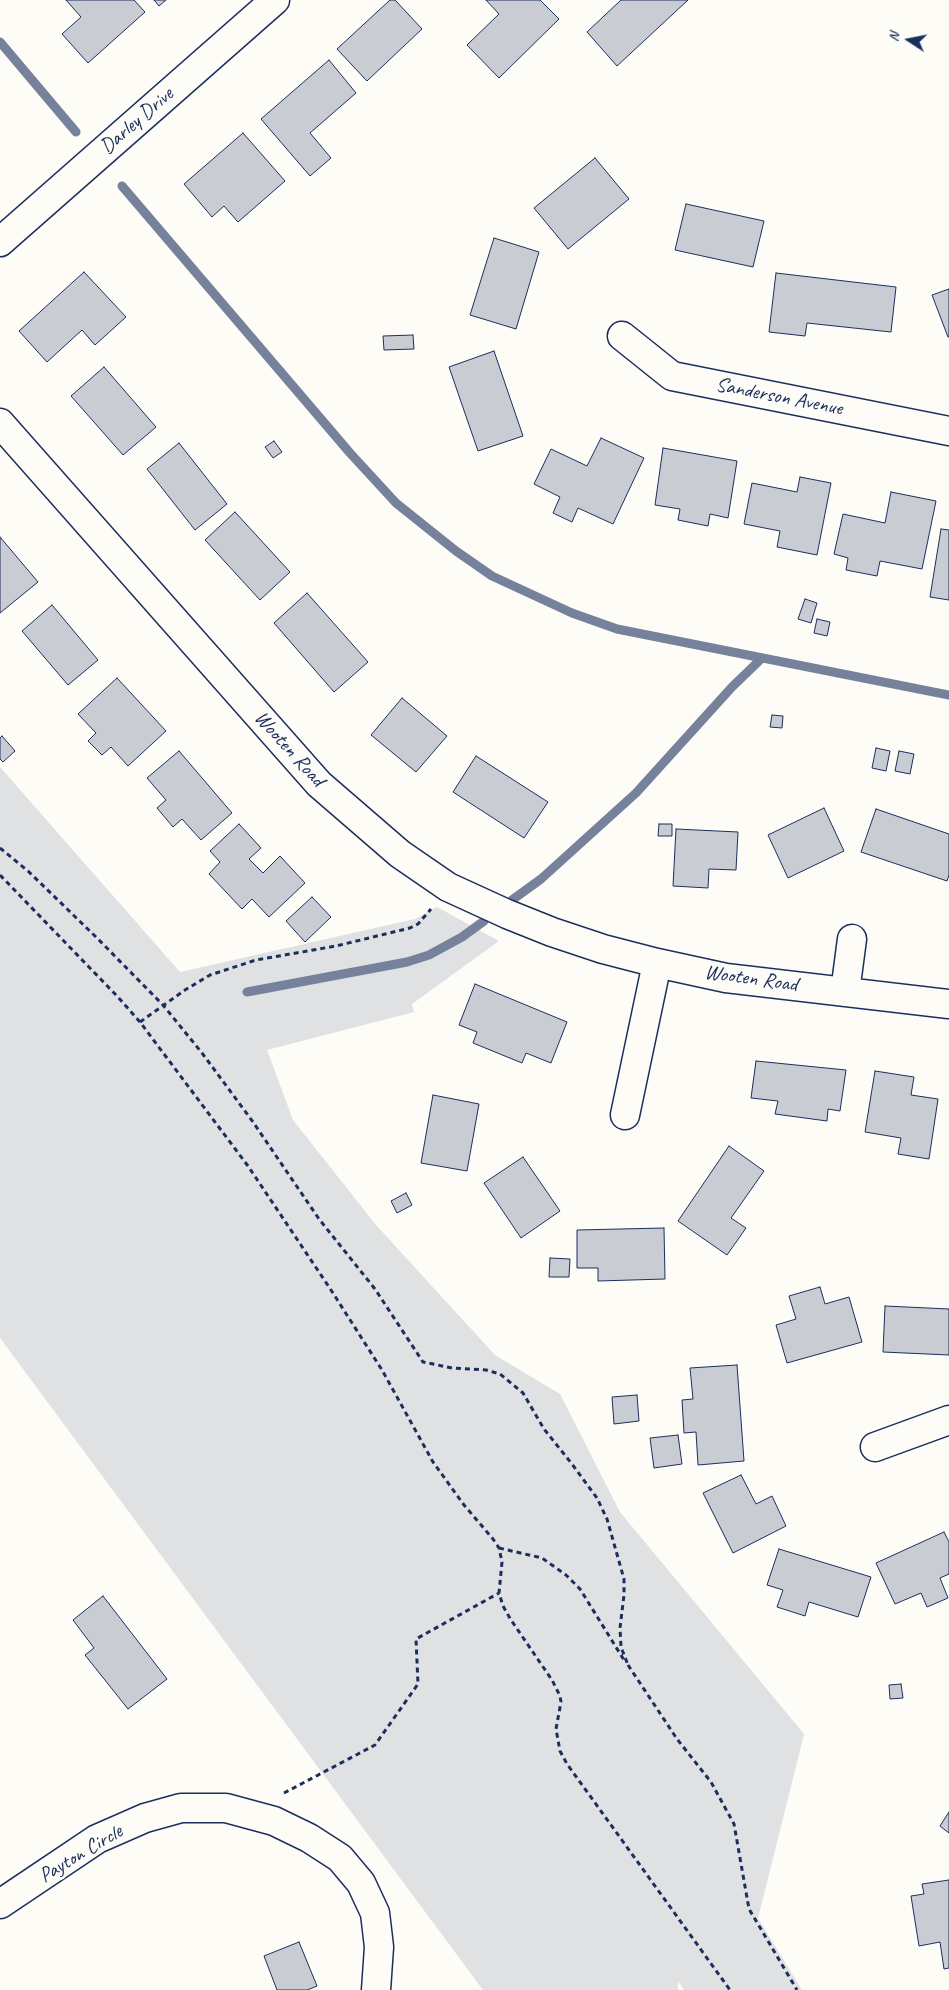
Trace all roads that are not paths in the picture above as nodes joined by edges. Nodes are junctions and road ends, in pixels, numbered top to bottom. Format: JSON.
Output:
{"nodes":[{"id":1,"x":275,"y":0,"type":"edge"},
{"id":2,"x":0,"y":242,"type":"edge"},
{"id":3,"x":622,"y":336,"type":"dead end"},
{"id":4,"x":0,"y":423,"type":"edge"},
{"id":5,"x":949,"y":431,"type":"edge"},
{"id":6,"x":852,"y":939,"type":"dead end"},
{"id":7,"x":657,"y":963,"type":"junction"},
{"id":8,"x":845,"y":992,"type":"junction"},
{"id":9,"x":949,"y":1004,"type":"edge"},
{"id":10,"x":625,"y":1115,"type":"dead end"},
{"id":11,"x":949,"y":1420,"type":"edge"},
{"id":12,"x":875,"y":1447,"type":"dead end"},
{"id":13,"x":0,"y":1904,"type":"edge"},
{"id":14,"x":376,"y":1990,"type":"edge"}],
"edges":[{"from":1,"to":2,"type":"street","name":"Darley Drive"},
{"from":3,"to":5,"type":"street","name":"Sanderson Avenue"},
{"from":4,"to":7,"type":"street","name":"Wooten Road"},
{"from":6,"to":8,"type":"street"},
{"from":7,"to":8,"type":"street","name":"Wooten Road"},
{"from":7,"to":10,"type":"street"},
{"from":8,"to":9,"type":"street","name":"Wooten Road"},
{"from":11,"to":12,"type":"street"},
{"from":13,"to":14,"type":"street","name":"Payton Circle"}]}
